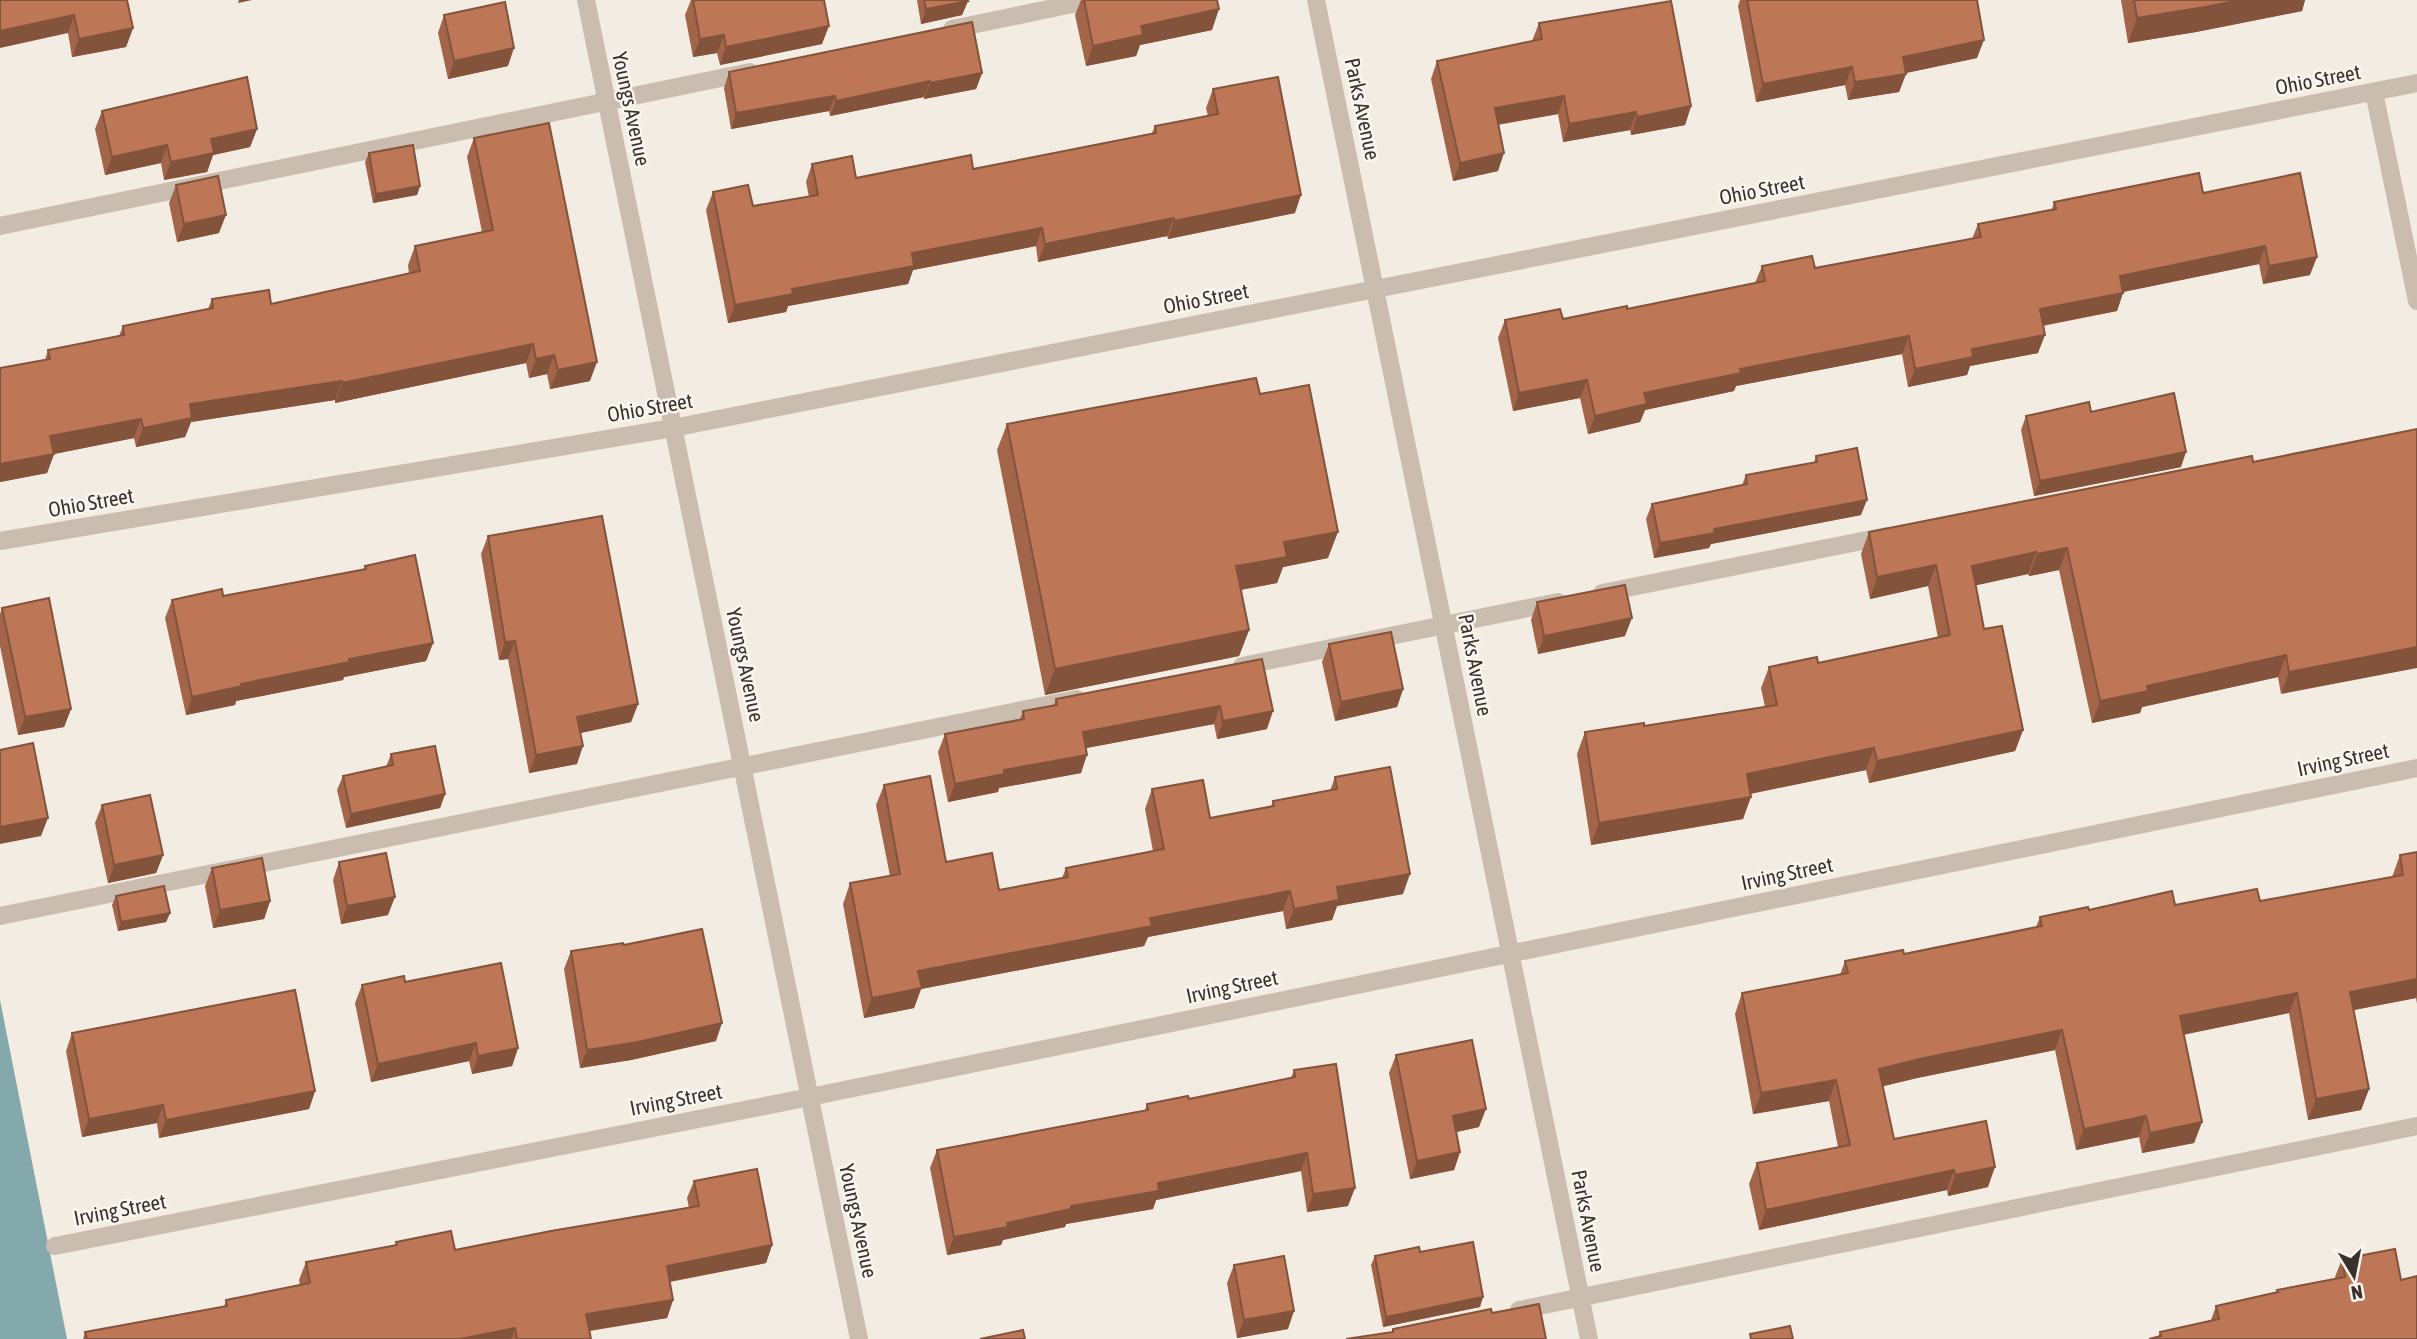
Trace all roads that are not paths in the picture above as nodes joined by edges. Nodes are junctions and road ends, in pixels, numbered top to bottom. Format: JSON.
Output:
{"nodes":[{"id":1,"x":586,"y":0,"type":"edge"},
{"id":2,"x":1092,"y":0,"type":"edge"},
{"id":3,"x":1316,"y":0,"type":"edge"},
{"id":4,"x":930,"y":34,"type":"edge"},
{"id":5,"x":768,"y":68,"type":"edge"},
{"id":6,"x":2417,"y":83,"type":"edge"},
{"id":7,"x":2374,"y":92,"type":"junction"},
{"id":8,"x":607,"y":102,"type":"junction"},
{"id":9,"x":0,"y":226,"type":"edge"},
{"id":10,"x":1375,"y":289,"type":"junction"},
{"id":11,"x":2417,"y":301,"type":"edge"},
{"id":12,"x":673,"y":428,"type":"junction"},
{"id":13,"x":1910,"y":532,"type":"edge"},
{"id":14,"x":0,"y":541,"type":"edge"},
{"id":15,"x":1444,"y":625,"type":"junction"},
{"id":16,"x":1228,"y":668,"type":"edge"},
{"id":17,"x":1093,"y":696,"type":"edge"},
{"id":18,"x":743,"y":767,"type":"junction"},
{"id":19,"x":2417,"y":768,"type":"edge"},
{"id":20,"x":0,"y":916,"type":"edge"},
{"id":21,"x":1510,"y":953,"type":"junction"},
{"id":22,"x":810,"y":1097,"type":"junction"},
{"id":23,"x":2417,"y":1126,"type":"edge"},
{"id":24,"x":55,"y":1246,"type":"dead end"},
{"id":25,"x":1580,"y":1297,"type":"junction"},
{"id":26,"x":1500,"y":1314,"type":"edge"},
{"id":27,"x":859,"y":1339,"type":"edge"},
{"id":28,"x":1589,"y":1339,"type":"edge"}],
"edges":[{"from":1,"to":8,"type":"street","name":"Youngs Avenue"},
{"from":2,"to":4,"type":"street"},
{"from":3,"to":10,"type":"street","name":"Parks Avenue"},
{"from":5,"to":8,"type":"street"},
{"from":6,"to":7,"type":"street","name":"Ohio Street"},
{"from":7,"to":10,"type":"street","name":"Ohio Street"},
{"from":7,"to":11,"type":"street"},
{"from":8,"to":9,"type":"street"},
{"from":8,"to":12,"type":"street","name":"Youngs Avenue"},
{"from":10,"to":12,"type":"street","name":"Ohio Street"},
{"from":10,"to":15,"type":"street","name":"Parks Avenue"},
{"from":12,"to":14,"type":"street","name":"Ohio Street"},
{"from":12,"to":18,"type":"street","name":"Youngs Avenue"},
{"from":13,"to":15,"type":"street"},
{"from":15,"to":16,"type":"street"},
{"from":15,"to":21,"type":"street","name":"Parks Avenue"},
{"from":17,"to":18,"type":"street"},
{"from":18,"to":20,"type":"street"},
{"from":18,"to":22,"type":"street","name":"Youngs Avenue"},
{"from":19,"to":21,"type":"street","name":"Irving Street"},
{"from":21,"to":22,"type":"street","name":"Irving Street"},
{"from":21,"to":25,"type":"street","name":"Parks Avenue"},
{"from":22,"to":24,"type":"street","name":"Irving Street"},
{"from":22,"to":27,"type":"street","name":"Youngs Avenue"},
{"from":23,"to":25,"type":"street"},
{"from":25,"to":26,"type":"street"},
{"from":25,"to":28,"type":"street","name":"Parks Avenue"}]}
